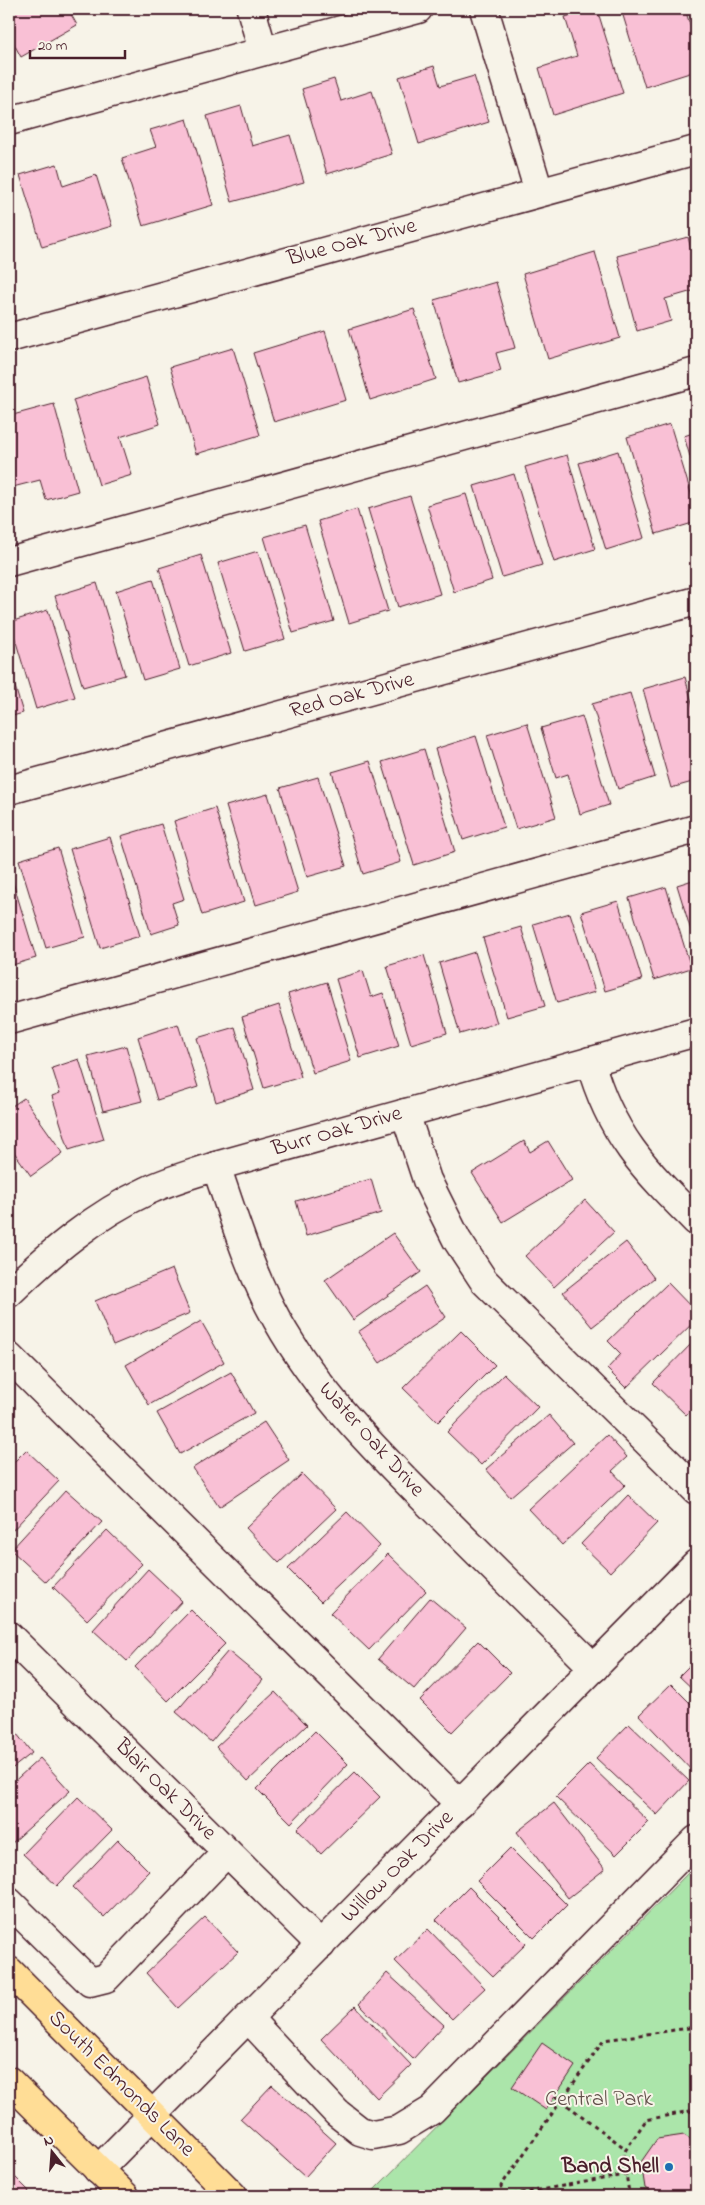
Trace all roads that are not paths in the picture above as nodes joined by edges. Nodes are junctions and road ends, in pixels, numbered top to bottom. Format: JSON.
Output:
{"nodes":[{"id":1,"x":251,"y":9,"type":"edge"},
{"id":2,"x":418,"y":9,"type":"edge"},
{"id":3,"x":484,"y":9,"type":"edge"},
{"id":4,"x":263,"y":51,"type":"junction"},
{"id":5,"x":9,"y":121,"type":"edge"},
{"id":6,"x":696,"y":150,"type":"edge"},
{"id":7,"x":539,"y":192,"type":"junction"},
{"id":8,"x":9,"y":338,"type":"edge"},
{"id":9,"x":696,"y":372,"type":"edge"},
{"id":10,"x":9,"y":562,"type":"edge"},
{"id":11,"x":696,"y":601,"type":"edge"},
{"id":12,"x":9,"y":790,"type":"edge"},
{"id":13,"x":696,"y":829,"type":"edge"},
{"id":14,"x":9,"y":1020,"type":"edge"},
{"id":15,"x":696,"y":1032,"type":"edge"},
{"id":16,"x":590,"y":1061,"type":"junction"},
{"id":17,"x":405,"y":1113,"type":"junction"},
{"id":18,"x":216,"y":1166,"type":"junction"},
{"id":19,"x":696,"y":1220,"type":"edge"},
{"id":20,"x":11,"y":1285,"type":"edge"},
{"id":21,"x":9,"y":1357,"type":"edge"},
{"id":22,"x":696,"y":1490,"type":"edge"},
{"id":23,"x":696,"y":1564,"type":"edge"},
{"id":24,"x":9,"y":1636,"type":"edge"},
{"id":25,"x":594,"y":1668,"type":"junction"},
{"id":26,"x":460,"y":1804,"type":"junction"},
{"id":27,"x":696,"y":1840,"type":"edge"},
{"id":28,"x":227,"y":1852,"type":"junction"},
{"id":29,"x":9,"y":1902,"type":"edge"},
{"id":30,"x":321,"y":1945,"type":"junction"},
{"id":31,"x":9,"y":1972,"type":"edge"},
{"id":32,"x":248,"y":2018,"type":"junction"},
{"id":33,"x":9,"y":2081,"type":"edge"},
{"id":34,"x":150,"y":2115,"type":"junction"},
{"id":35,"x":98,"y":2170,"type":"junction"},
{"id":36,"x":125,"y":2196,"type":"edge"},
{"id":37,"x":233,"y":2196,"type":"edge"}],
"edges":[{"from":1,"to":4,"type":"street"},
{"from":2,"to":4,"type":"street"},
{"from":3,"to":7,"type":"street"},
{"from":4,"to":5,"type":"street"},
{"from":6,"to":7,"type":"street","name":"Blue Oak Drive"},
{"from":7,"to":8,"type":"street","name":"Blue Oak Drive"},
{"from":9,"to":10,"type":"street"},
{"from":11,"to":12,"type":"street","name":"Red Oak Drive"},
{"from":13,"to":14,"type":"street"},
{"from":15,"to":16,"type":"street","name":"Burr Oak Drive"},
{"from":16,"to":17,"type":"street","name":"Burr Oak Drive"},
{"from":16,"to":19,"type":"street"},
{"from":17,"to":18,"type":"street","name":"Burr Oak Drive"},
{"from":17,"to":22,"type":"street"},
{"from":18,"to":20,"type":"street","name":"Burr Oak Drive"},
{"from":18,"to":25,"type":"street","name":"Water Oak Drive"},
{"from":21,"to":26,"type":"street"},
{"from":23,"to":25,"type":"street","name":"Willow Oak Drive"},
{"from":24,"to":28,"type":"street","name":"Blair Oak Drive"},
{"from":25,"to":26,"type":"street","name":"Willow Oak Drive"},
{"from":26,"to":30,"type":"street","name":"Willow Oak Drive"},
{"from":27,"to":32,"type":"street"},
{"from":28,"to":29,"type":"street"},
{"from":28,"to":30,"type":"street","name":"Blair Oak Drive"},
{"from":30,"to":32,"type":"street","name":"Willow Oak Drive"},
{"from":31,"to":34,"type":"main road","name":"South Edmonds Lane"},
{"from":32,"to":34,"type":"street","name":"Willow Oak Drive"},
{"from":33,"to":35,"type":"main road"},
{"from":34,"to":35,"type":"street","name":"Willow Oak Drive"},
{"from":34,"to":37,"type":"main road","name":"South Edmonds Lane"},
{"from":35,"to":36,"type":"main road"}]}
